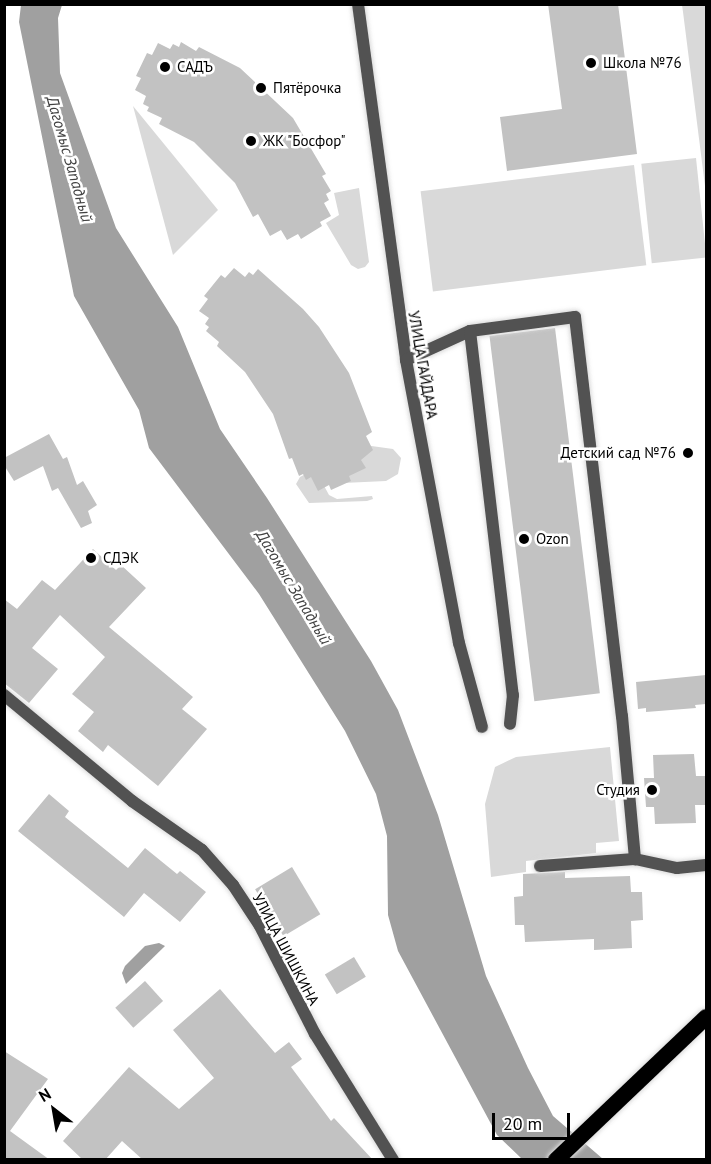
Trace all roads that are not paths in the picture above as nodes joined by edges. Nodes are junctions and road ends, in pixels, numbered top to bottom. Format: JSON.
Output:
{"nodes":[{"id":1,"x":358,"y":4,"type":"edge"},
{"id":2,"x":470,"y":331,"type":"junction"},
{"id":3,"x":406,"y":360,"type":"junction"},
{"id":4,"x":4,"y":695,"type":"edge"},
{"id":5,"x":510,"y":724,"type":"dead end"},
{"id":6,"x":482,"y":727,"type":"dead end"},
{"id":7,"x":635,"y":859,"type":"junction"},
{"id":8,"x":706,"y":864,"type":"edge"},
{"id":9,"x":540,"y":867,"type":"dead end"},
{"id":10,"x":706,"y":1017,"type":"edge"},
{"id":11,"x":393,"y":1160,"type":"edge"},
{"id":12,"x":556,"y":1160,"type":"edge"}],
"edges":[{"from":1,"to":3,"type":"street","name":"УЛИЦА ГАЙДАРА"},
{"from":2,"to":3,"type":"street"},
{"from":2,"to":5,"type":"street"},
{"from":2,"to":7,"type":"street"},
{"from":3,"to":6,"type":"street","name":"УЛИЦА ГАЙДАРА"},
{"from":4,"to":11,"type":"street","name":"УЛИЦА ШИШКИНА"},
{"from":7,"to":8,"type":"street"},
{"from":7,"to":9,"type":"street"},
{"from":10,"to":12,"type":"highway"}]}
